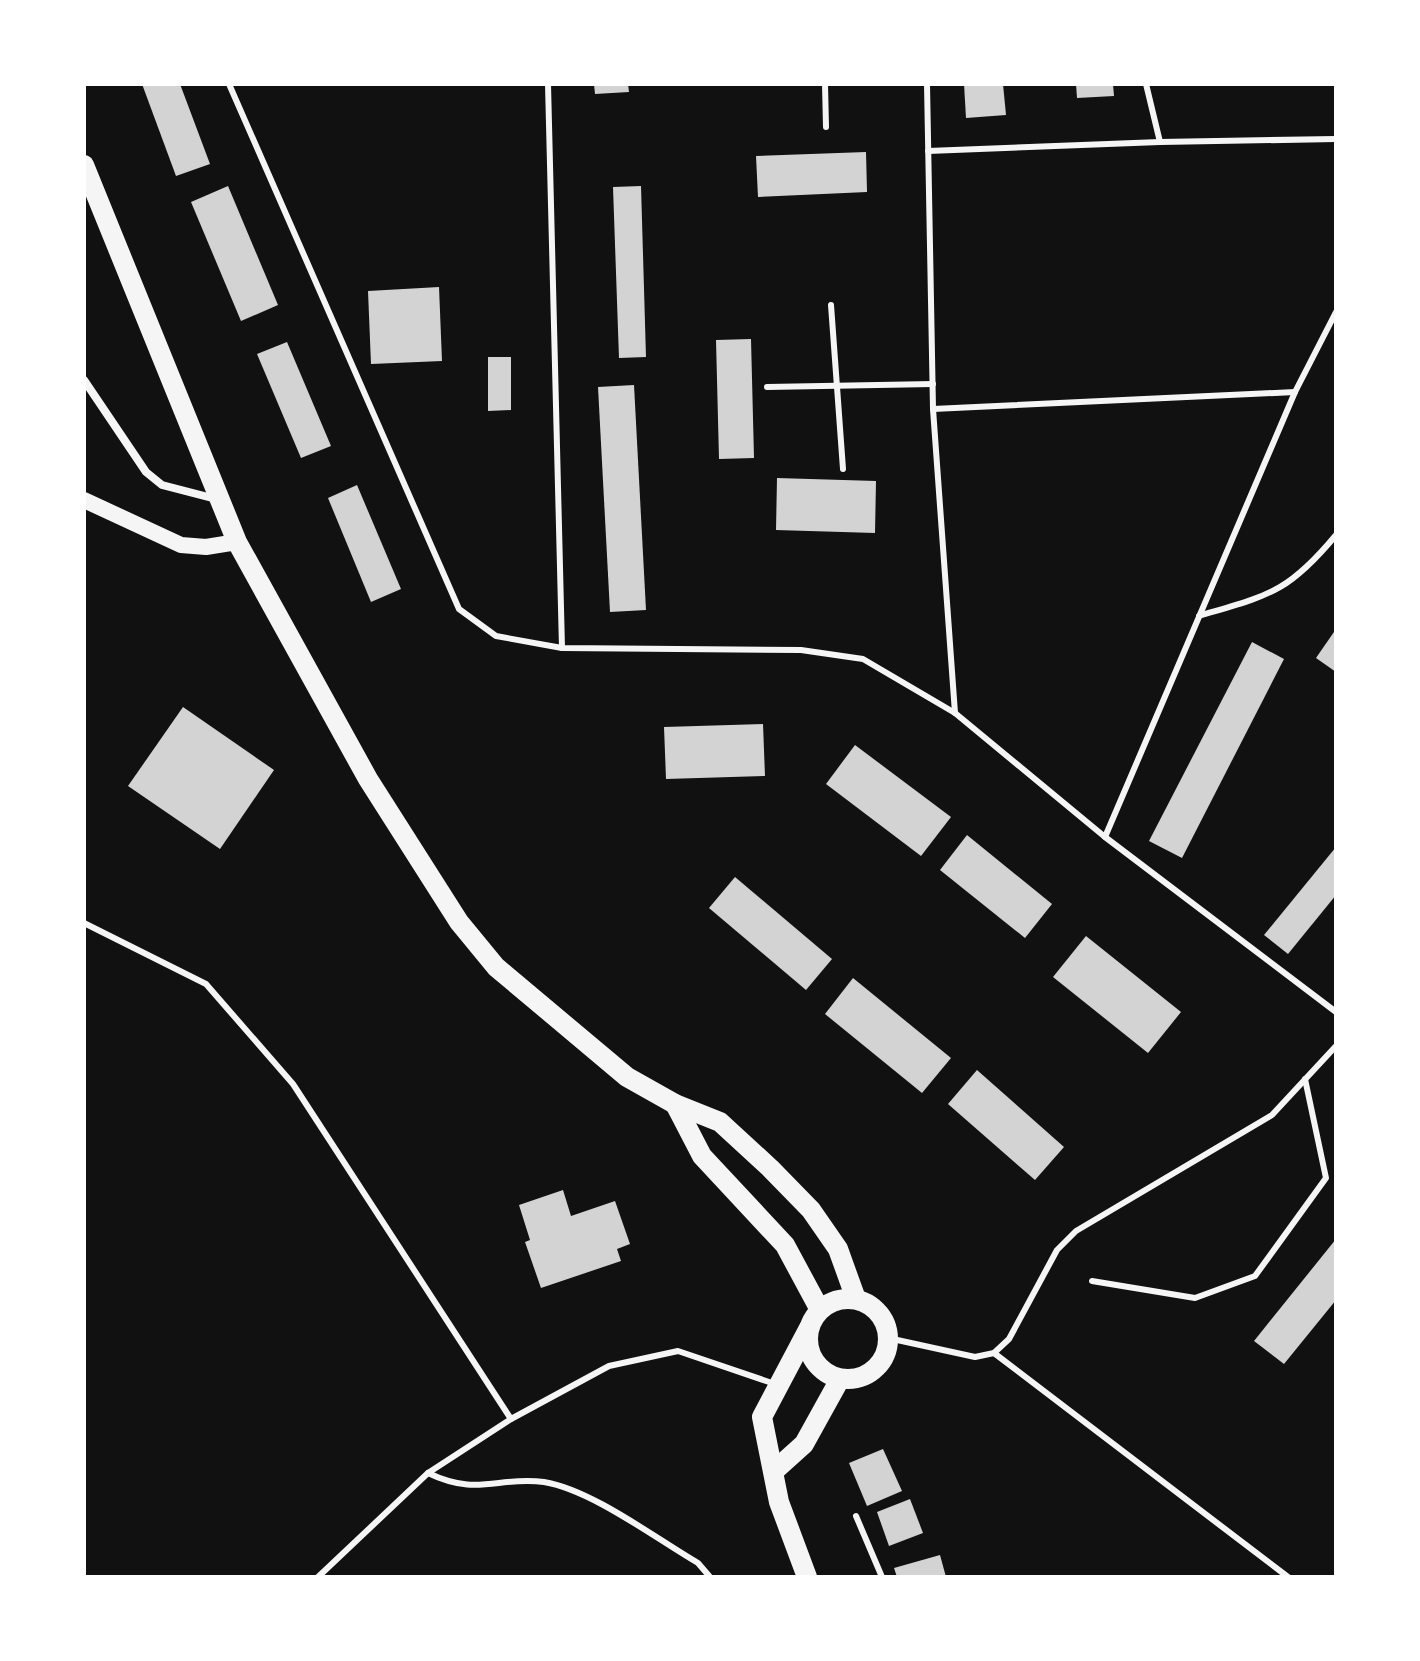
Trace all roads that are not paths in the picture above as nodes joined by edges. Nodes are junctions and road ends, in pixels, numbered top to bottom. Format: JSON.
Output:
{"nodes":[{"id":1,"x":229,"y":84,"type":"edge"},
{"id":2,"x":548,"y":84,"type":"edge"},
{"id":3,"x":825,"y":84,"type":"edge"},
{"id":4,"x":927,"y":84,"type":"edge"},
{"id":5,"x":1146,"y":84,"type":"edge"},
{"id":6,"x":826,"y":127,"type":"dead end"},
{"id":7,"x":1336,"y":139,"type":"edge"},
{"id":8,"x":1160,"y":142,"type":"junction"},
{"id":9,"x":928,"y":151,"type":"junction"},
{"id":10,"x":84,"y":165,"type":"edge"},
{"id":11,"x":831,"y":305,"type":"dead end"},
{"id":12,"x":1336,"y":312,"type":"edge"},
{"id":13,"x":84,"y":380,"type":"edge"},
{"id":14,"x":933,"y":384,"type":"junction"},
{"id":15,"x":838,"y":385,"type":"junction"},
{"id":16,"x":767,"y":387,"type":"dead end"},
{"id":17,"x":1295,"y":392,"type":"junction"},
{"id":18,"x":933,"y":409,"type":"junction"},
{"id":19,"x":843,"y":469,"type":"dead end"},
{"id":20,"x":84,"y":500,"type":"edge"},
{"id":21,"x":221,"y":501,"type":"junction"},
{"id":22,"x":1336,"y":535,"type":"edge"},
{"id":23,"x":237,"y":542,"type":"junction"},
{"id":24,"x":1199,"y":616,"type":"junction"},
{"id":25,"x":562,"y":648,"type":"junction"},
{"id":26,"x":955,"y":713,"type":"junction"},
{"id":27,"x":1105,"y":837,"type":"junction"},
{"id":28,"x":84,"y":923,"type":"edge"},
{"id":29,"x":1336,"y":1012,"type":"edge"},
{"id":30,"x":1336,"y":1046,"type":"edge"},
{"id":31,"x":1305,"y":1079,"type":"junction"},
{"id":32,"x":675,"y":1104,"type":"junction"},
{"id":33,"x":1092,"y":1281,"type":"dead end"},
{"id":34,"x":856,"y":1299,"type":"junction"},
{"id":35,"x":820,"y":1310,"type":"junction"},
{"id":36,"x":809,"y":1328,"type":"junction"},
{"id":37,"x":888,"y":1338,"type":"junction"},
{"id":38,"x":994,"y":1353,"type":"junction"},
{"id":39,"x":840,"y":1379,"type":"junction"},
{"id":40,"x":778,"y":1385,"type":"junction"},
{"id":41,"x":511,"y":1419,"type":"junction"},
{"id":42,"x":774,"y":1471,"type":"junction"},
{"id":43,"x":428,"y":1473,"type":"junction"},
{"id":44,"x":856,"y":1516,"type":"dead end"},
{"id":45,"x":318,"y":1577,"type":"edge"},
{"id":46,"x":710,"y":1577,"type":"edge"},
{"id":47,"x":807,"y":1577,"type":"edge"},
{"id":48,"x":882,"y":1577,"type":"edge"},
{"id":49,"x":1288,"y":1577,"type":"edge"}],
"edges":[{"from":1,"to":25,"type":"lane"},
{"from":2,"to":25,"type":"lane"},
{"from":3,"to":6,"type":"lane"},
{"from":4,"to":9,"type":"lane"},
{"from":5,"to":8,"type":"lane"},
{"from":7,"to":8,"type":"lane"},
{"from":8,"to":9,"type":"lane"},
{"from":9,"to":14,"type":"lane"},
{"from":10,"to":21,"type":"main road"},
{"from":11,"to":15,"type":"lane"},
{"from":12,"to":17,"type":"lane"},
{"from":13,"to":21,"type":"street"},
{"from":14,"to":15,"type":"lane"},
{"from":14,"to":18,"type":"lane"},
{"from":15,"to":16,"type":"lane"},
{"from":15,"to":19,"type":"lane"},
{"from":17,"to":18,"type":"lane"},
{"from":17,"to":24,"type":"lane"},
{"from":18,"to":26,"type":"lane"},
{"from":20,"to":23,"type":"main road"},
{"from":21,"to":23,"type":"main road"},
{"from":22,"to":24,"type":"lane"},
{"from":23,"to":32,"type":"main road"},
{"from":24,"to":27,"type":"lane"},
{"from":25,"to":26,"type":"lane"},
{"from":26,"to":27,"type":"lane"},
{"from":27,"to":29,"type":"lane"},
{"from":28,"to":41,"type":"lane"},
{"from":30,"to":31,"type":"lane"},
{"from":31,"to":33,"type":"lane"},
{"from":31,"to":38,"type":"lane"},
{"from":32,"to":34,"type":"main road"},
{"from":32,"to":35,"type":"main road"},
{"from":34,"to":35,"type":"main road"},
{"from":34,"to":37,"type":"main road"},
{"from":35,"to":36,"type":"main road"},
{"from":36,"to":39,"type":"main road"},
{"from":36,"to":40,"type":"main road"},
{"from":37,"to":38,"type":"lane"},
{"from":37,"to":39,"type":"main road"},
{"from":38,"to":49,"type":"lane"},
{"from":39,"to":42,"type":"main road"},
{"from":40,"to":41,"type":"lane"},
{"from":40,"to":42,"type":"main road"},
{"from":41,"to":43,"type":"lane"},
{"from":42,"to":47,"type":"main road"},
{"from":43,"to":45,"type":"lane"},
{"from":43,"to":46,"type":"lane"},
{"from":44,"to":48,"type":"lane"}]}
